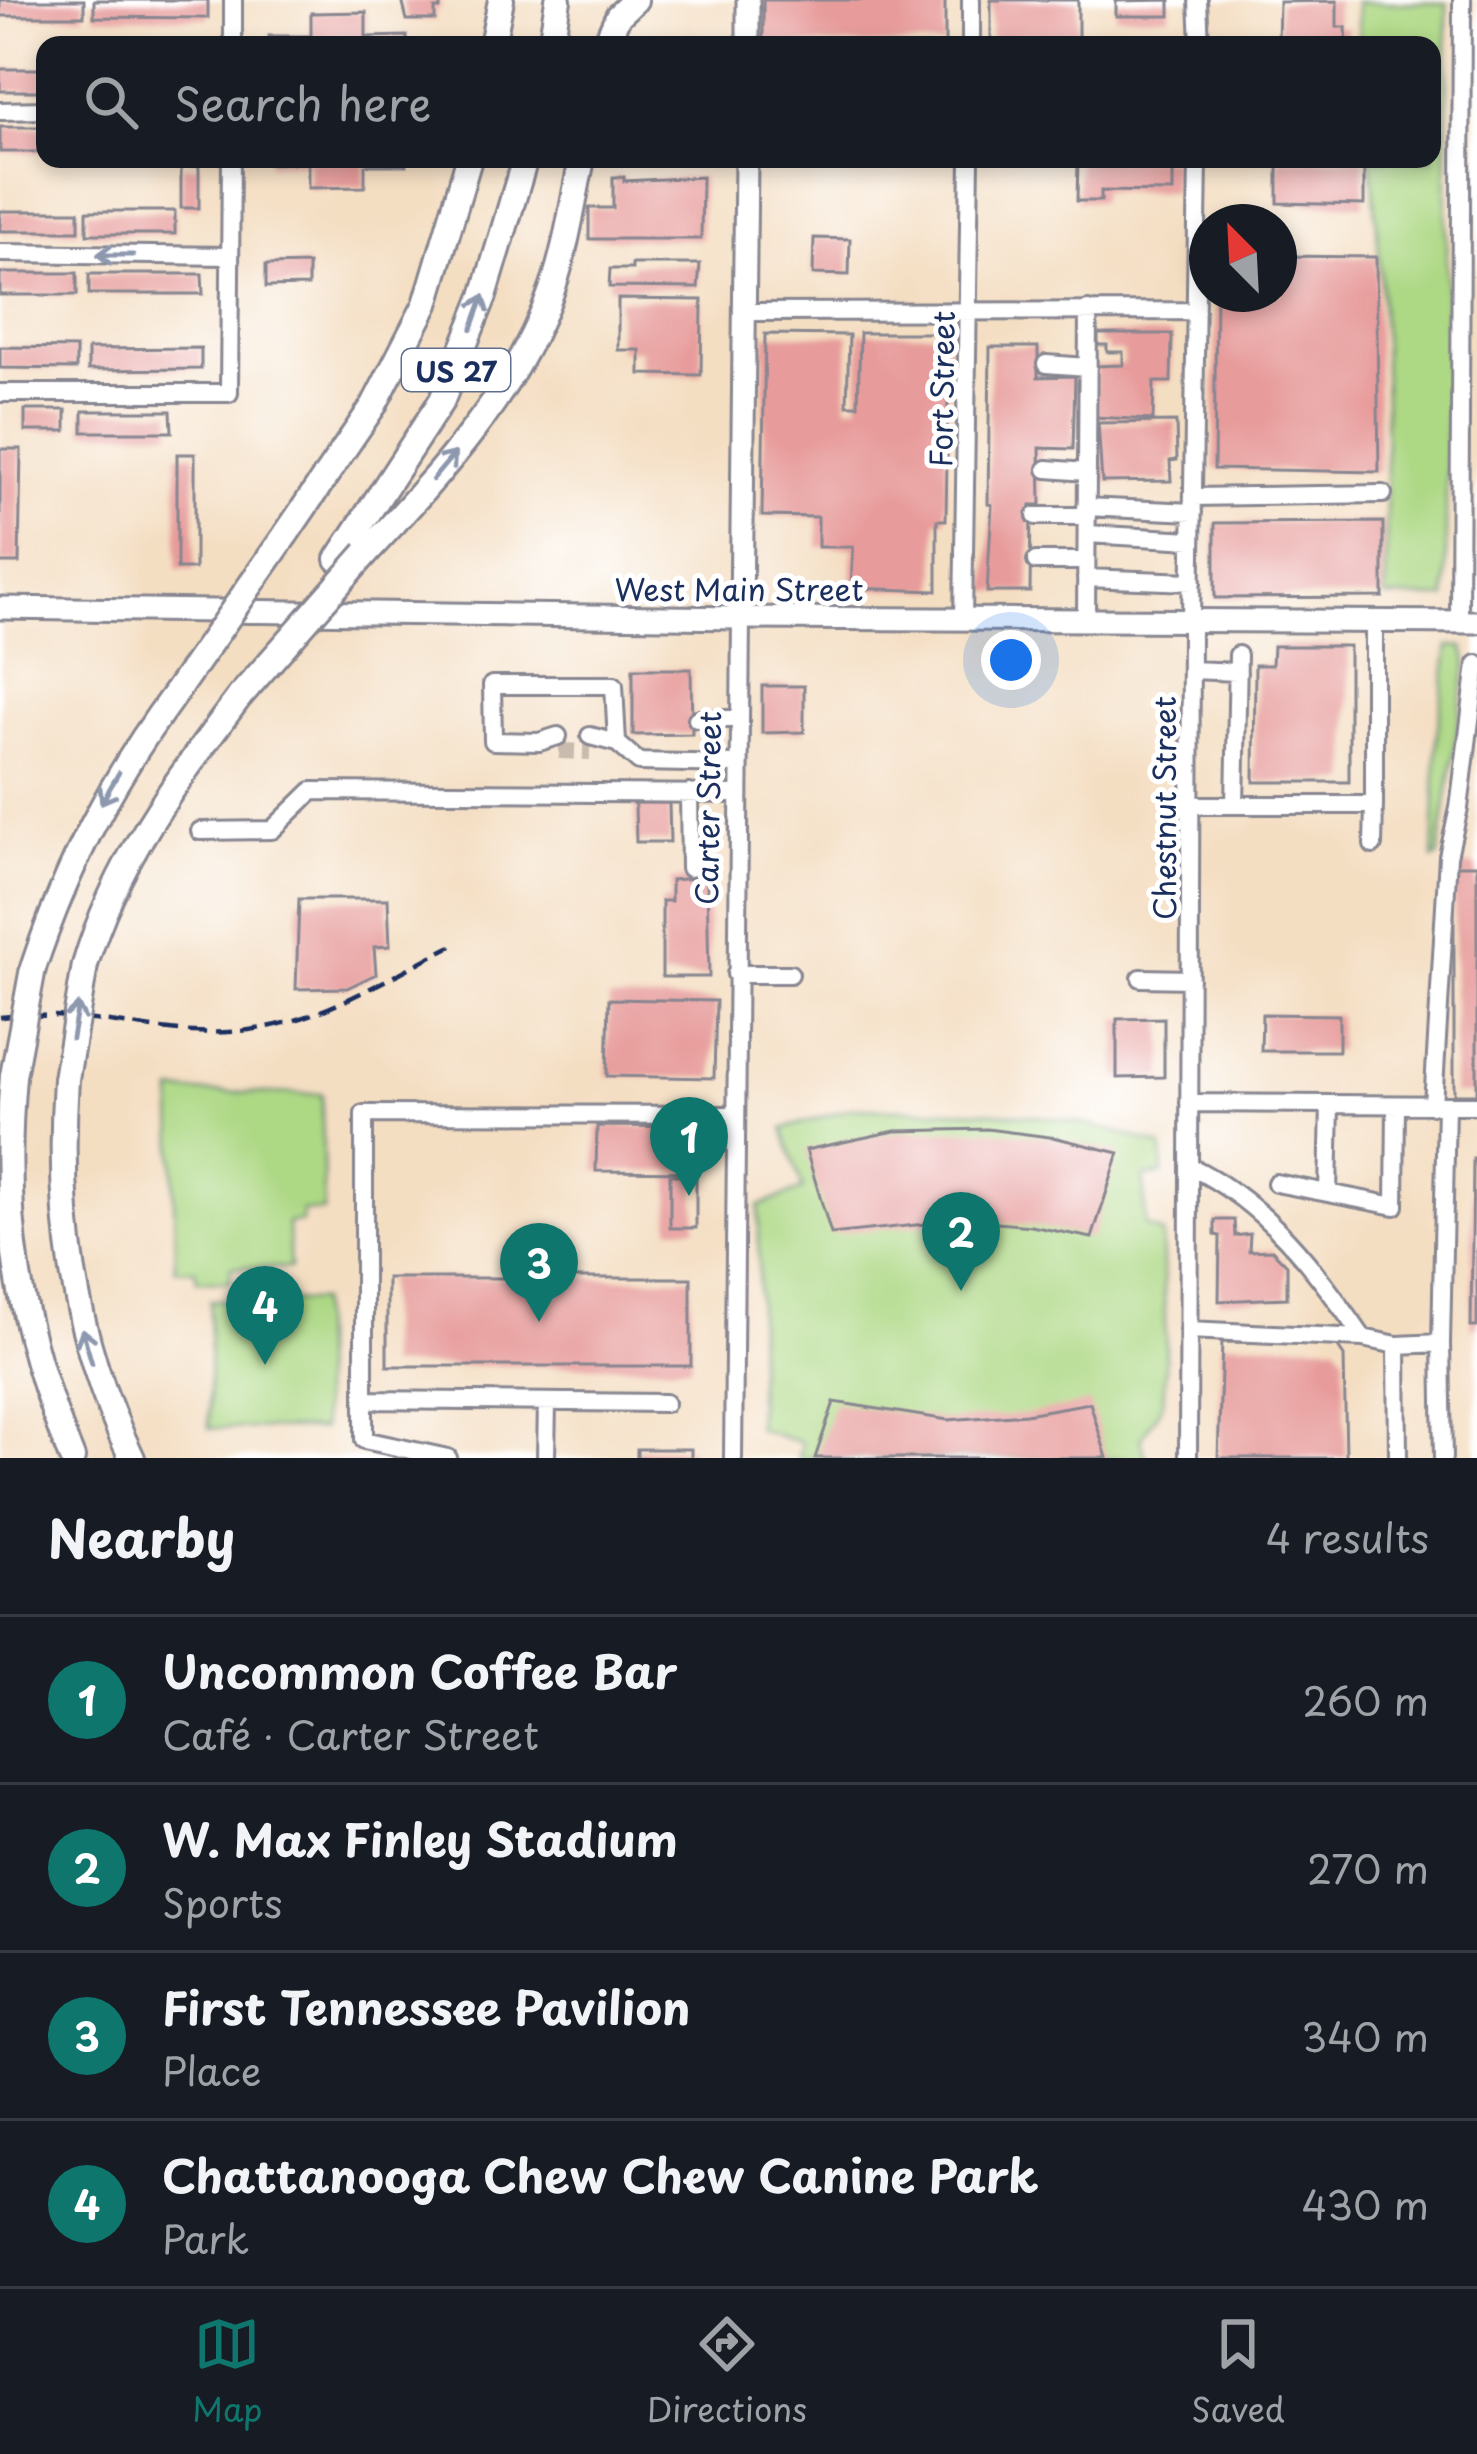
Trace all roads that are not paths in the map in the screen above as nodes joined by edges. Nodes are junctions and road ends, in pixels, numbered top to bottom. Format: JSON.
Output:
{"nodes":[{"id":1,"x":233,"y":0,"type":"edge"},
{"id":2,"x":501,"y":0,"type":"edge"},
{"id":3,"x":557,"y":0,"type":"edge"},
{"id":4,"x":635,"y":0,"type":"edge"},
{"id":5,"x":748,"y":0,"type":"edge"},
{"id":6,"x":971,"y":0,"type":"edge"},
{"id":7,"x":1198,"y":0,"type":"edge"},
{"id":8,"x":1462,"y":0,"type":"edge"},
{"id":9,"x":233,"y":36,"type":"edge"},
{"id":10,"x":494,"y":36,"type":"edge"},
{"id":11,"x":551,"y":36,"type":"edge"},
{"id":12,"x":608,"y":36,"type":"edge"},
{"id":13,"x":748,"y":36,"type":"edge"},
{"id":14,"x":971,"y":36,"type":"edge"},
{"id":15,"x":1200,"y":36,"type":"edge"},
{"id":16,"x":36,"y":110,"type":"edge"},
{"id":17,"x":0,"y":111,"type":"edge"},
{"id":18,"x":231,"y":168,"type":"edge"},
{"id":19,"x":467,"y":168,"type":"edge"},
{"id":20,"x":522,"y":168,"type":"edge"},
{"id":21,"x":580,"y":168,"type":"edge"},
{"id":22,"x":746,"y":168,"type":"edge"},
{"id":23,"x":970,"y":168,"type":"edge"},
{"id":24,"x":1198,"y":168,"type":"edge"},
{"id":25,"x":1197,"y":204,"type":"edge"},
{"id":26,"x":1470,"y":247,"type":"edge"},
{"id":27,"x":0,"y":253,"type":"edge"},
{"id":28,"x":230,"y":256,"type":"junction"},
{"id":29,"x":970,"y":310,"type":"junction"},
{"id":30,"x":1088,"y":310,"type":"junction"},
{"id":31,"x":1189,"y":311,"type":"edge"},
{"id":32,"x":743,"y":312,"type":"junction"},
{"id":33,"x":1196,"y":312,"type":"edge"},
{"id":34,"x":1046,"y":364,"type":"dead end"},
{"id":35,"x":1088,"y":367,"type":"junction"},
{"id":36,"x":0,"y":394,"type":"edge"},
{"id":37,"x":1047,"y":469,"type":"dead end"},
{"id":38,"x":1087,"y":472,"type":"junction"},
{"id":39,"x":1383,"y":494,"type":"dead end"},
{"id":40,"x":1193,"y":505,"type":"junction"},
{"id":41,"x":1036,"y":516,"type":"dead end"},
{"id":42,"x":1086,"y":519,"type":"junction"},
{"id":43,"x":1192,"y":539,"type":"junction"},
{"id":44,"x":1470,"y":554,"type":"edge"},
{"id":45,"x":1036,"y":561,"type":"dead end"},
{"id":46,"x":1086,"y":570,"type":"junction"},
{"id":47,"x":1192,"y":582,"type":"junction"},
{"id":48,"x":0,"y":608,"type":"edge"},
{"id":49,"x":741,"y":618,"type":"junction"},
{"id":50,"x":963,"y":619,"type":"junction"},
{"id":51,"x":1086,"y":620,"type":"junction"},
{"id":52,"x":1191,"y":620,"type":"junction"},
{"id":53,"x":1374,"y":621,"type":"junction"},
{"id":54,"x":1468,"y":621,"type":"edge"},
{"id":55,"x":1477,"y":664,"type":"edge"},
{"id":56,"x":1191,"y":670,"type":"junction"},
{"id":57,"x":241,"y":696,"type":"junction"},
{"id":58,"x":738,"y":718,"type":"junction"},
{"id":59,"x":697,"y":719,"type":"dead end"},
{"id":60,"x":559,"y":743,"type":"tunnel mouth"},
{"id":61,"x":737,"y":764,"type":"junction"},
{"id":62,"x":689,"y":793,"type":"junction"},
{"id":63,"x":737,"y":794,"type":"junction"},
{"id":64,"x":1190,"y":805,"type":"junction"},
{"id":65,"x":1235,"y":805,"type":"junction"},
{"id":66,"x":1374,"y":805,"type":"junction"},
{"id":67,"x":200,"y":831,"type":"dead end"},
{"id":68,"x":1373,"y":845,"type":"dead end"},
{"id":69,"x":690,"y":868,"type":"dead end"},
{"id":70,"x":736,"y":974,"type":"junction"},
{"id":71,"x":790,"y":974,"type":"dead end"},
{"id":72,"x":1141,"y":979,"type":"dead end"},
{"id":73,"x":1190,"y":980,"type":"junction"},
{"id":74,"x":1189,"y":1103,"type":"junction"},
{"id":75,"x":1330,"y":1104,"type":"junction"},
{"id":76,"x":1396,"y":1105,"type":"junction"},
{"id":77,"x":1440,"y":1105,"type":"junction"},
{"id":78,"x":1477,"y":1106,"type":"edge"},
{"id":79,"x":735,"y":1115,"type":"junction"},
{"id":80,"x":1189,"y":1166,"type":"junction"},
{"id":81,"x":1276,"y":1183,"type":"dead end"},
{"id":82,"x":1328,"y":1193,"type":"junction"},
{"id":83,"x":0,"y":1278,"type":"edge"},
{"id":84,"x":1188,"y":1330,"type":"junction"},
{"id":85,"x":1363,"y":1338,"type":"junction"},
{"id":86,"x":1441,"y":1343,"type":"junction"},
{"id":87,"x":1397,"y":1345,"type":"junction"},
{"id":88,"x":49,"y":1400,"type":"junction"},
{"id":89,"x":364,"y":1400,"type":"junction"},
{"id":90,"x":547,"y":1402,"type":"junction"},
{"id":91,"x":665,"y":1403,"type":"dead end"},
{"id":92,"x":71,"y":1456,"type":"edge"},
{"id":93,"x":131,"y":1456,"type":"edge"},
{"id":94,"x":448,"y":1458,"type":"edge"},
{"id":95,"x":545,"y":1458,"type":"edge"},
{"id":96,"x":733,"y":1458,"type":"edge"},
{"id":97,"x":1188,"y":1458,"type":"edge"},
{"id":98,"x":1398,"y":1458,"type":"edge"},
{"id":99,"x":1443,"y":1458,"type":"edge"}],
"edges":[{"from":1,"to":9,"type":"street"},
{"from":2,"to":10,"type":"highway"},
{"from":3,"to":11,"type":"highway"},
{"from":4,"to":12,"type":"highway"},
{"from":5,"to":13,"type":"main road"},
{"from":6,"to":14,"type":"street"},
{"from":7,"to":15,"type":"street"},
{"from":8,"to":26,"type":"street"},
{"from":16,"to":17,"type":"street"},
{"from":18,"to":28,"type":"street"},
{"from":19,"to":88,"type":"highway","number":"US 27","one_way":true,"bridge":true},
{"from":57,"to":20,"type":"highway","number":"US 27","one_way":true,"bridge":true},
{"from":57,"to":21,"type":"highway","one_way":true,"bridge":true},
{"from":22,"to":32,"type":"main road","name":"Carter Street"},
{"from":23,"to":29,"type":"street","name":"Fort Street"},
{"from":24,"to":25,"type":"street","name":"Chestnut Street"},
{"from":26,"to":44,"type":"street"},
{"from":28,"to":27,"type":"street","one_way":true},
{"from":28,"to":36,"type":"street"},
{"from":29,"to":30,"type":"street"},
{"from":29,"to":32,"type":"street"},
{"from":29,"to":50,"type":"street","name":"Fort Street"},
{"from":30,"to":31,"type":"street"},
{"from":30,"to":35,"type":"street"},
{"from":32,"to":49,"type":"main road","name":"Carter Street"},
{"from":33,"to":40,"type":"street","name":"Chestnut Street"},
{"from":34,"to":35,"type":"street"},
{"from":35,"to":38,"type":"street"},
{"from":37,"to":38,"type":"street"},
{"from":38,"to":42,"type":"street"},
{"from":39,"to":40,"type":"street"},
{"from":40,"to":42,"type":"street"},
{"from":40,"to":43,"type":"street","name":"Chestnut Street"},
{"from":41,"to":42,"type":"street"},
{"from":42,"to":43,"type":"street"},
{"from":42,"to":46,"type":"street"},
{"from":43,"to":47,"type":"street","name":"Chestnut Street"},
{"from":44,"to":54,"type":"street"},
{"from":45,"to":46,"type":"street"},
{"from":46,"to":47,"type":"street"},
{"from":46,"to":51,"type":"street"},
{"from":47,"to":52,"type":"street","name":"Chestnut Street"},
{"from":48,"to":49,"type":"main road","name":"West Main Street"},
{"from":49,"to":50,"type":"main road","name":"West Main Street"},
{"from":49,"to":58,"type":"street","name":"Carter Street"},
{"from":50,"to":51,"type":"main road","name":"West Main Street"},
{"from":51,"to":52,"type":"main road","name":"West Main Street"},
{"from":52,"to":53,"type":"main road","name":"West Main Street"},
{"from":52,"to":56,"type":"street","name":"Chestnut Street"},
{"from":53,"to":54,"type":"main road","name":"West Main Street"},
{"from":53,"to":66,"type":"street"},
{"from":55,"to":77,"type":"street"},
{"from":56,"to":64,"type":"street","name":"Chestnut Street"},
{"from":56,"to":65,"type":"street"},
{"from":93,"to":57,"type":"highway","number":"US 27","one_way":true,"bridge":true},
{"from":58,"to":59,"type":"street"},
{"from":58,"to":61,"type":"street","name":"Carter Street"},
{"from":60,"to":61,"type":"street"},
{"from":61,"to":63,"type":"street","name":"Carter Street"},
{"from":62,"to":63,"type":"street"},
{"from":62,"to":67,"type":"street"},
{"from":62,"to":69,"type":"street"},
{"from":63,"to":70,"type":"street","name":"Carter Street"},
{"from":64,"to":65,"type":"street"},
{"from":64,"to":73,"type":"street","name":"Chestnut Street"},
{"from":65,"to":66,"type":"street"},
{"from":66,"to":68,"type":"street"},
{"from":70,"to":71,"type":"street"},
{"from":70,"to":79,"type":"street","name":"Carter Street"},
{"from":72,"to":73,"type":"street"},
{"from":73,"to":74,"type":"street","name":"Chestnut Street"},
{"from":74,"to":75,"type":"street"},
{"from":74,"to":80,"type":"street","name":"Chestnut Street"},
{"from":75,"to":76,"type":"street"},
{"from":75,"to":82,"type":"street"},
{"from":76,"to":77,"type":"street"},
{"from":76,"to":82,"type":"street"},
{"from":77,"to":78,"type":"street"},
{"from":77,"to":86,"type":"street"},
{"from":79,"to":89,"type":"street"},
{"from":79,"to":96,"type":"street","name":"Carter Street"},
{"from":80,"to":84,"type":"street","name":"Chestnut Street"},
{"from":80,"to":85,"type":"street"},
{"from":81,"to":82,"type":"street"},
{"from":83,"to":88,"type":"highway"},
{"from":84,"to":85,"type":"street"},
{"from":84,"to":97,"type":"street","name":"Chestnut Street"},
{"from":85,"to":87,"type":"street"},
{"from":86,"to":87,"type":"street"},
{"from":86,"to":99,"type":"street"},
{"from":87,"to":98,"type":"street"},
{"from":88,"to":92,"type":"highway","number":"US 27"},
{"from":89,"to":90,"type":"street"},
{"from":89,"to":94,"type":"street"},
{"from":90,"to":91,"type":"street"},
{"from":90,"to":95,"type":"street"}]}
